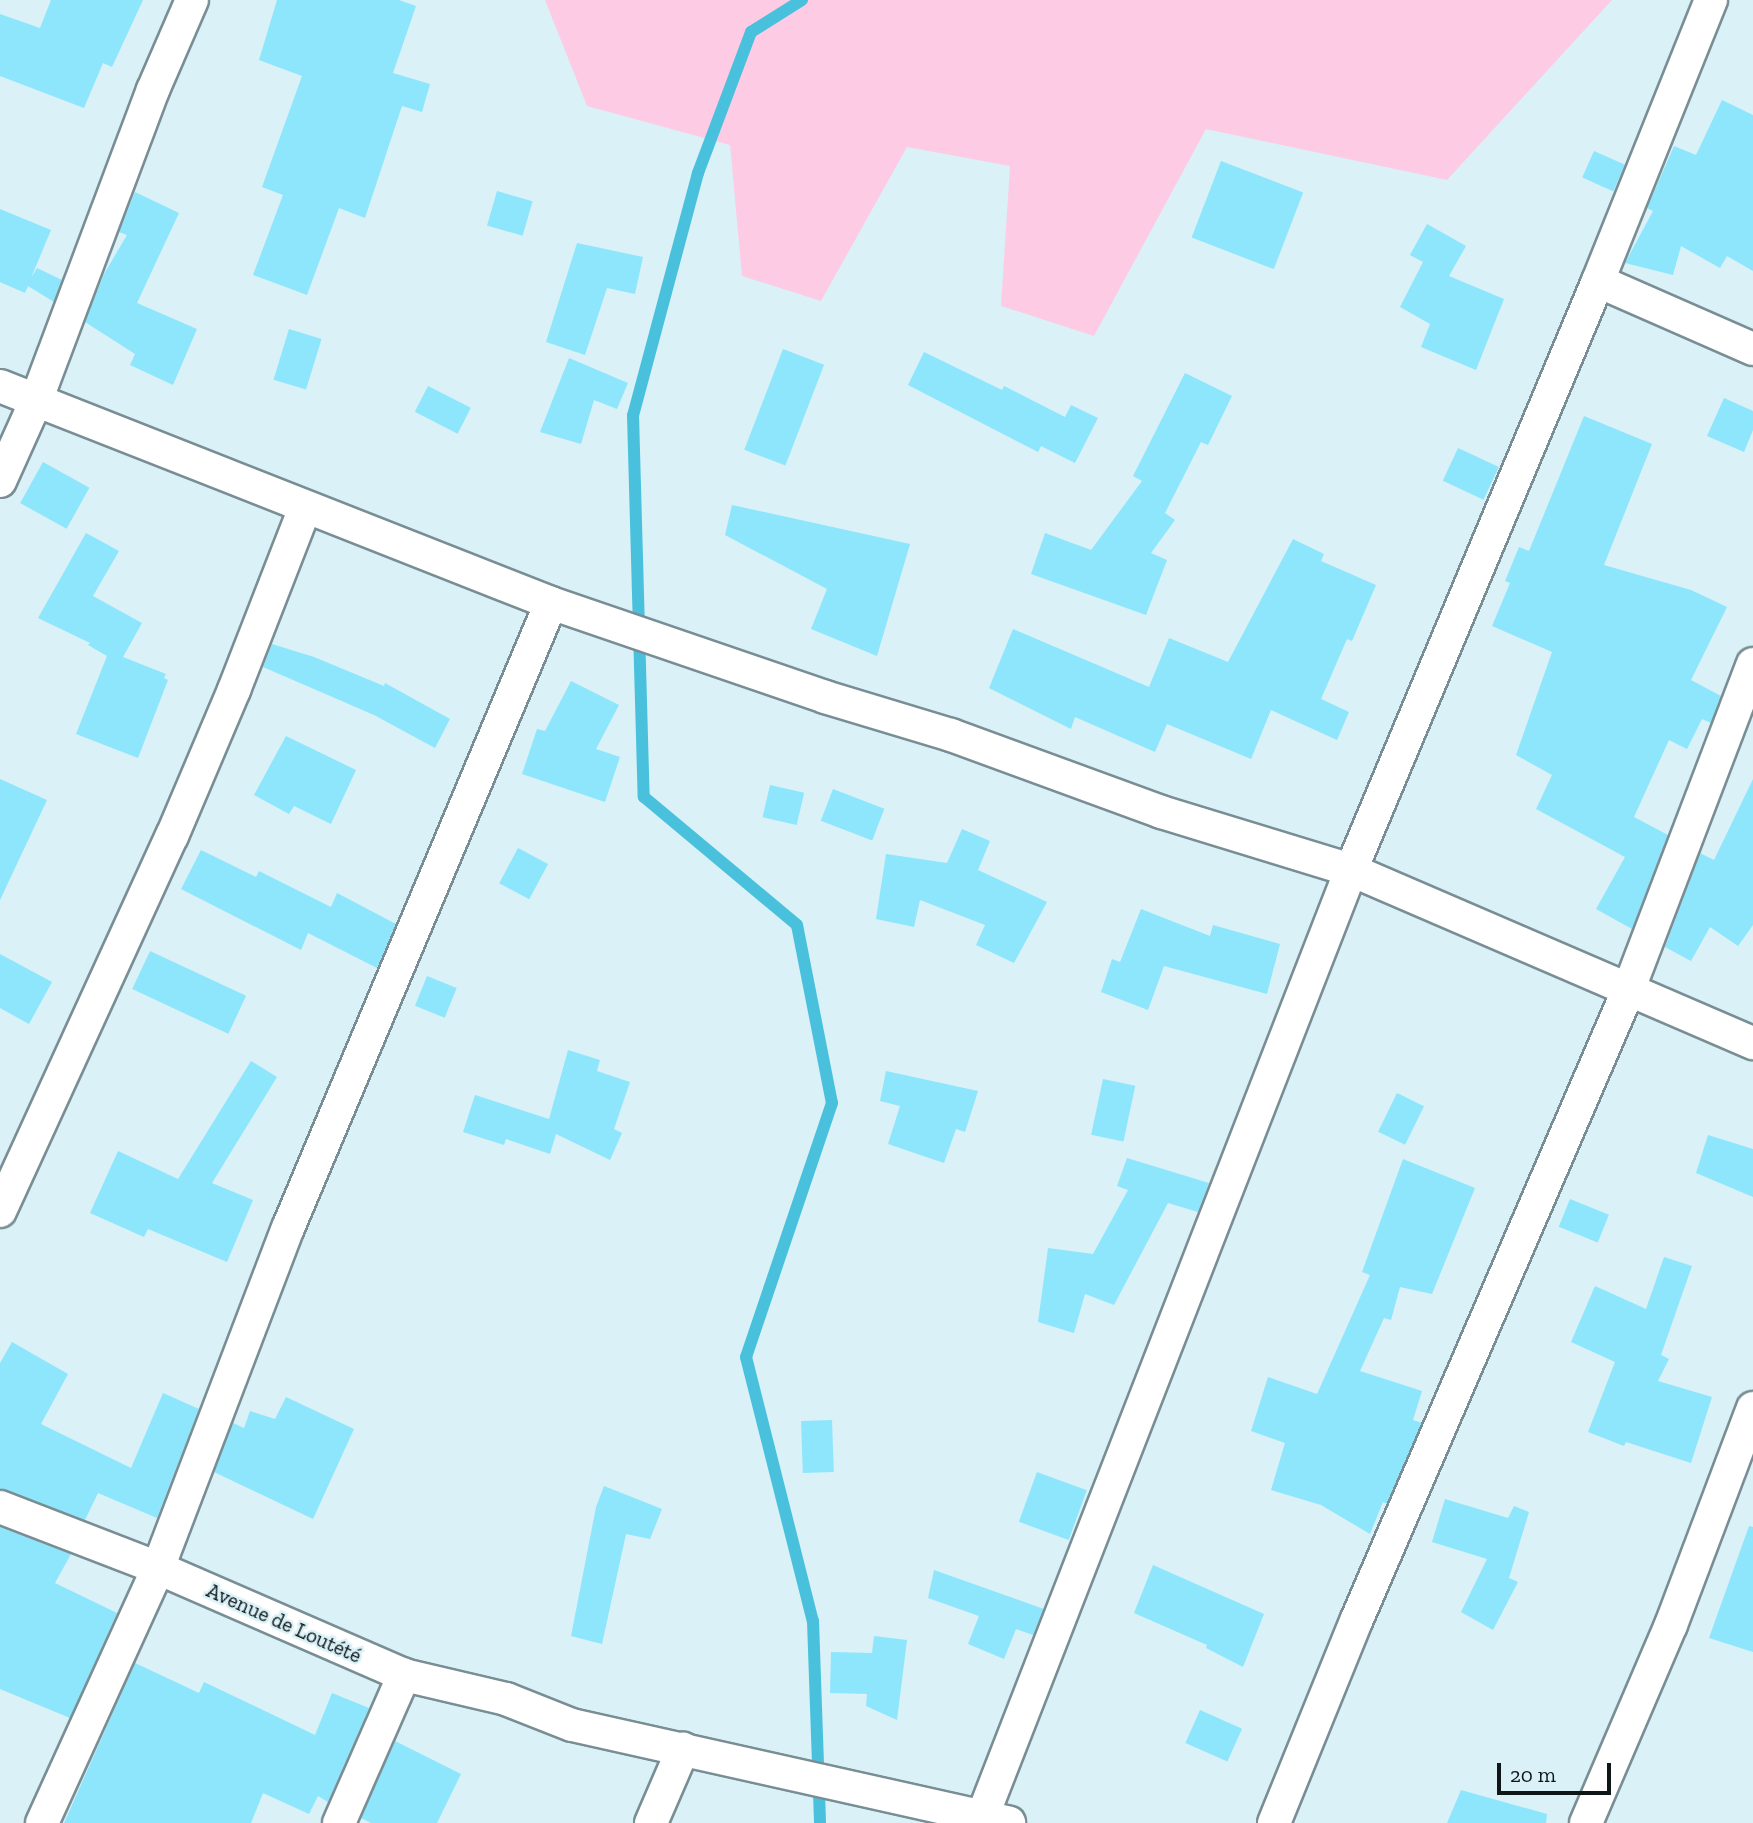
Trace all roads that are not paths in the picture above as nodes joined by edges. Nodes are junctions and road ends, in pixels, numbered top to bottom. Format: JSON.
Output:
{"nodes":[{"id":1,"x":192,"y":0,"type":"edge"},
{"id":2,"x":1711,"y":0,"type":"edge"},
{"id":3,"x":1598,"y":281,"type":"junction"},
{"id":4,"x":1753,"y":349,"type":"edge"},
{"id":5,"x":0,"y":386,"type":"edge"},
{"id":6,"x":36,"y":401,"type":"junction"},
{"id":7,"x":0,"y":481,"type":"edge"},
{"id":8,"x":305,"y":508,"type":"junction"},
{"id":9,"x":551,"y":603,"type":"junction"},
{"id":10,"x":1753,"y":664,"type":"edge"},
{"id":11,"x":1351,"y":870,"type":"junction"},
{"id":12,"x":1628,"y":991,"type":"junction"},
{"id":13,"x":1753,"y":1043,"type":"edge"},
{"id":14,"x":0,"y":1211,"type":"edge"},
{"id":15,"x":1753,"y":1408,"type":"edge"},
{"id":16,"x":0,"y":1507,"type":"edge"},
{"id":17,"x":158,"y":1569,"type":"junction"},
{"id":18,"x":404,"y":1675,"type":"junction"},
{"id":19,"x":684,"y":1749,"type":"junction"},
{"id":20,"x":996,"y":1819,"type":"edge"},
{"id":21,"x":42,"y":1823,"type":"edge"},
{"id":22,"x":340,"y":1823,"type":"edge"},
{"id":23,"x":651,"y":1823,"type":"edge"},
{"id":24,"x":1274,"y":1823,"type":"edge"},
{"id":25,"x":1586,"y":1823,"type":"edge"}],
"edges":[{"from":1,"to":6,"type":"street"},
{"from":2,"to":3,"type":"street"},
{"from":3,"to":4,"type":"street"},
{"from":3,"to":11,"type":"street"},
{"from":5,"to":6,"type":"street"},
{"from":6,"to":7,"type":"street"},
{"from":6,"to":8,"type":"street"},
{"from":8,"to":9,"type":"street"},
{"from":8,"to":14,"type":"street"},
{"from":9,"to":11,"type":"street"},
{"from":9,"to":17,"type":"street"},
{"from":10,"to":12,"type":"street"},
{"from":11,"to":12,"type":"street"},
{"from":11,"to":20,"type":"street"},
{"from":12,"to":13,"type":"street"},
{"from":12,"to":24,"type":"street"},
{"from":15,"to":25,"type":"street"},
{"from":16,"to":17,"type":"street","name":"Avenue de Loutété"},
{"from":17,"to":18,"type":"street","name":"Avenue de Loutété"},
{"from":17,"to":21,"type":"street"},
{"from":18,"to":19,"type":"street","name":"Avenue de Loutété"},
{"from":18,"to":22,"type":"street"},
{"from":19,"to":20,"type":"street","name":"Avenue de Loutété"},
{"from":19,"to":23,"type":"street"}]}
